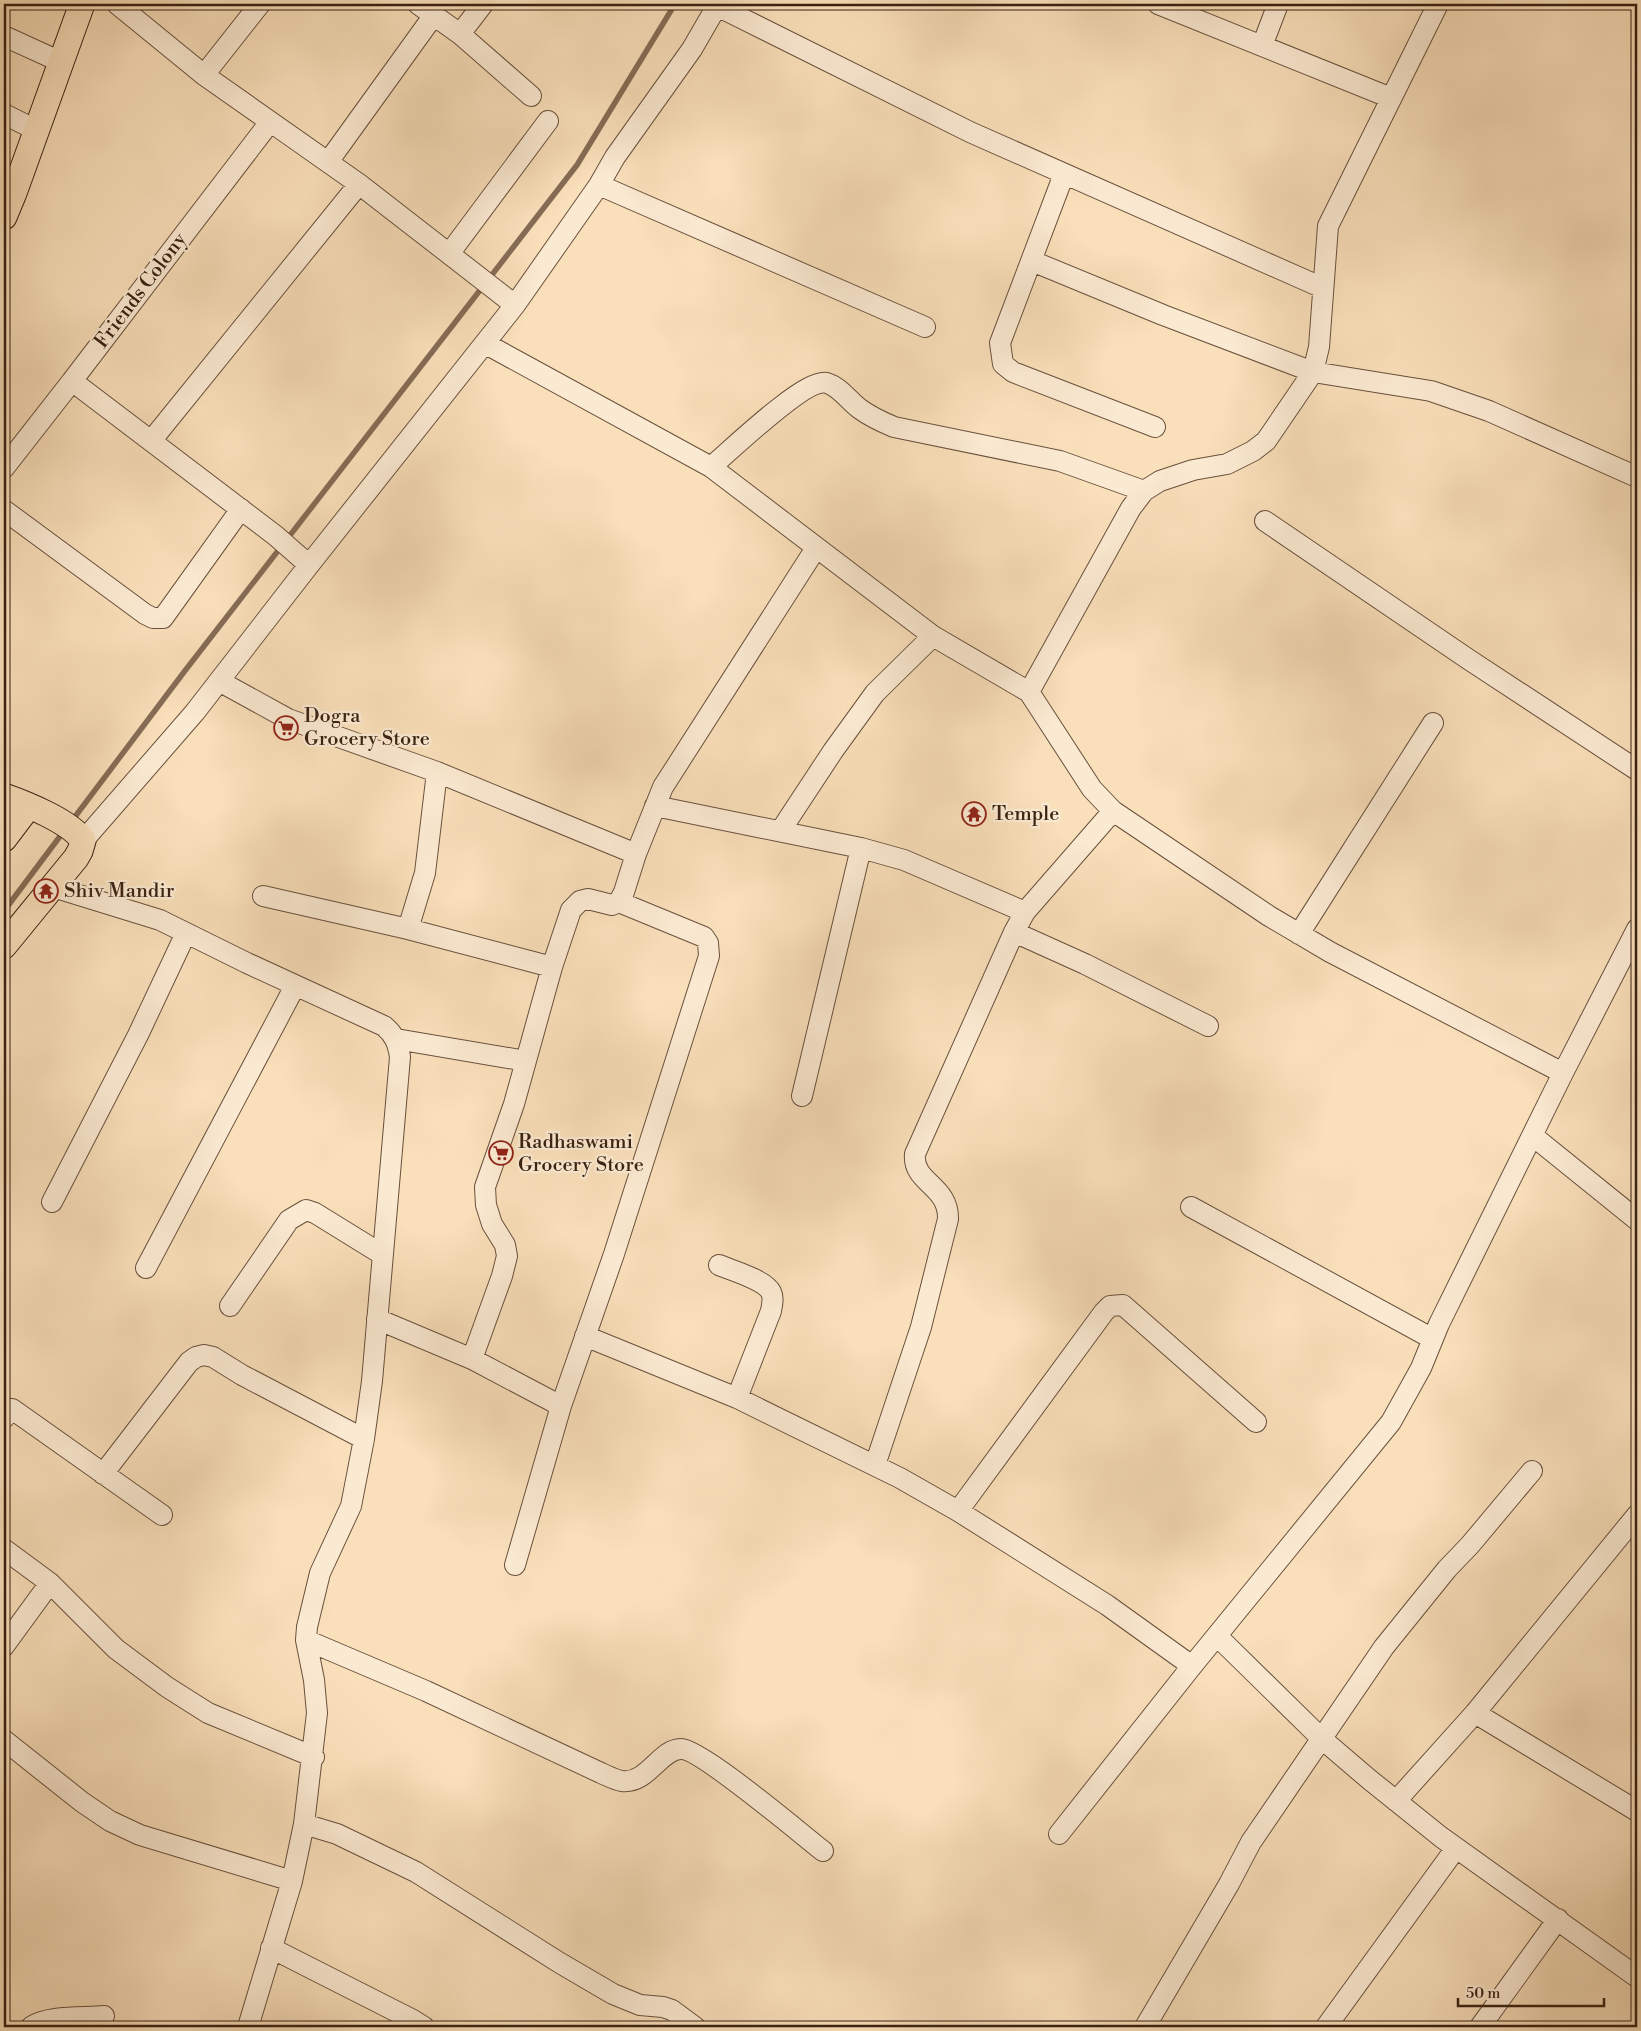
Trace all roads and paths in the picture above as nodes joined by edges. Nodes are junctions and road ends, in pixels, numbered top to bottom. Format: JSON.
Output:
{"nodes":[{"id":1,"x":82,"y":4,"type":"edge"},
{"id":2,"x":117,"y":4,"type":"edge"},
{"id":3,"x":260,"y":4,"type":"edge"},
{"id":4,"x":483,"y":4,"type":"edge"},
{"id":5,"x":1158,"y":4,"type":"edge"},
{"id":6,"x":1278,"y":4,"type":"edge"},
{"id":7,"x":1438,"y":4,"type":"edge"},
{"id":8,"x":717,"y":5,"type":"edge"},
{"id":9,"x":426,"y":10,"type":"edge"},
{"id":10,"x":460,"y":34,"type":"junction"},
{"id":11,"x":4,"y":36,"type":"edge"},
{"id":12,"x":1262,"y":46,"type":"junction"},
{"id":13,"x":61,"y":62,"type":"junction"},
{"id":14,"x":204,"y":75,"type":"junction"},
{"id":15,"x":531,"y":96,"type":"dead end"},
{"id":16,"x":1391,"y":98,"type":"junction"},
{"id":17,"x":4,"y":114,"type":"edge"},
{"id":18,"x":270,"y":122,"type":"junction"},
{"id":19,"x":548,"y":122,"type":"dead end"},
{"id":20,"x":36,"y":130,"type":"junction"},
{"id":21,"x":328,"y":162,"type":"junction"},
{"id":22,"x":1064,"y":174,"type":"junction"},
{"id":23,"x":359,"y":184,"type":"junction"},
{"id":24,"x":599,"y":185,"type":"junction"},
{"id":25,"x":4,"y":217,"type":"edge"},
{"id":26,"x":449,"y":254,"type":"junction"},
{"id":27,"x":1032,"y":261,"type":"junction"},
{"id":28,"x":1323,"y":288,"type":"junction"},
{"id":29,"x":515,"y":305,"type":"junction"},
{"id":30,"x":925,"y":326,"type":"dead end"},
{"id":31,"x":486,"y":344,"type":"junction"},
{"id":32,"x":1313,"y":372,"type":"junction"},
{"id":33,"x":72,"y":381,"type":"junction"},
{"id":34,"x":1154,"y":427,"type":"dead end"},
{"id":35,"x":151,"y":441,"type":"junction"},
{"id":36,"x":711,"y":467,"type":"junction"},
{"id":37,"x":4,"y":468,"type":"edge"},
{"id":38,"x":1637,"y":477,"type":"edge"},
{"id":39,"x":1144,"y":491,"type":"junction"},
{"id":40,"x":241,"y":509,"type":"junction"},
{"id":41,"x":4,"y":510,"type":"edge"},
{"id":42,"x":1266,"y":521,"type":"dead end"},
{"id":43,"x":816,"y":548,"type":"junction"},
{"id":44,"x":309,"y":565,"type":"junction"},
{"id":45,"x":933,"y":636,"type":"junction"},
{"id":46,"x":219,"y":681,"type":"junction"},
{"id":47,"x":1029,"y":692,"type":"junction"},
{"id":48,"x":1433,"y":723,"type":"dead end"},
{"id":49,"x":1637,"y":770,"type":"edge"},
{"id":50,"x":437,"y":772,"type":"junction"},
{"id":51,"x":4,"y":796,"type":"edge"},
{"id":52,"x":655,"y":806,"type":"junction"},
{"id":53,"x":37,"y":810,"type":"junction"},
{"id":54,"x":1113,"y":811,"type":"junction"},
{"id":55,"x":781,"y":830,"type":"junction"},
{"id":56,"x":79,"y":836,"type":"junction"},
{"id":57,"x":4,"y":839,"type":"edge"},
{"id":58,"x":861,"y":848,"type":"junction"},
{"id":59,"x":636,"y":854,"type":"junction"},
{"id":60,"x":53,"y":887,"type":"junction"},
{"id":61,"x":263,"y":896,"type":"dead end"},
{"id":62,"x":619,"y":902,"type":"junction"},
{"id":63,"x":1025,"y":912,"type":"junction"},
{"id":64,"x":408,"y":929,"type":"junction"},
{"id":65,"x":1637,"y":929,"type":"edge"},
{"id":66,"x":1014,"y":932,"type":"junction"},
{"id":67,"x":186,"y":933,"type":"junction"},
{"id":68,"x":1299,"y":934,"type":"junction"},
{"id":69,"x":4,"y":946,"type":"edge"},
{"id":70,"x":552,"y":967,"type":"junction"},
{"id":71,"x":295,"y":986,"type":"junction"},
{"id":72,"x":1208,"y":1026,"type":"dead end"},
{"id":73,"x":396,"y":1040,"type":"junction"},
{"id":74,"x":526,"y":1061,"type":"junction"},
{"id":75,"x":1563,"y":1073,"type":"junction"},
{"id":76,"x":802,"y":1096,"type":"dead end"},
{"id":77,"x":1533,"y":1136,"type":"junction"},
{"id":78,"x":52,"y":1202,"type":"dead end"},
{"id":79,"x":1192,"y":1207,"type":"dead end"},
{"id":80,"x":1637,"y":1220,"type":"edge"},
{"id":81,"x":383,"y":1256,"type":"junction"},
{"id":82,"x":719,"y":1265,"type":"dead end"},
{"id":83,"x":146,"y":1268,"type":"dead end"},
{"id":84,"x":230,"y":1306,"type":"dead end"},
{"id":85,"x":377,"y":1319,"type":"junction"},
{"id":86,"x":586,"y":1336,"type":"junction"},
{"id":87,"x":1433,"y":1339,"type":"junction"},
{"id":88,"x":472,"y":1359,"type":"junction"},
{"id":89,"x":737,"y":1398,"type":"junction"},
{"id":90,"x":560,"y":1406,"type":"junction"},
{"id":91,"x":4,"y":1418,"type":"edge"},
{"id":92,"x":1256,"y":1422,"type":"dead end"},
{"id":93,"x":364,"y":1439,"type":"junction"},
{"id":94,"x":875,"y":1465,"type":"junction"},
{"id":95,"x":1532,"y":1471,"type":"dead end"},
{"id":96,"x":103,"y":1474,"type":"junction"},
{"id":97,"x":958,"y":1511,"type":"junction"},
{"id":98,"x":162,"y":1514,"type":"dead end"},
{"id":99,"x":1637,"y":1514,"type":"edge"},
{"id":100,"x":4,"y":1550,"type":"edge"},
{"id":101,"x":515,"y":1565,"type":"dead end"},
{"id":102,"x":50,"y":1583,"type":"junction"},
{"id":103,"x":1216,"y":1636,"type":"junction"},
{"id":104,"x":306,"y":1640,"type":"junction"},
{"id":105,"x":4,"y":1646,"type":"edge"},
{"id":106,"x":1192,"y":1666,"type":"junction"},
{"id":107,"x":1474,"y":1713,"type":"junction"},
{"id":108,"x":1322,"y":1739,"type":"junction"},
{"id":109,"x":4,"y":1740,"type":"edge"},
{"id":110,"x":314,"y":1757,"type":"junction"},
{"id":111,"x":1396,"y":1801,"type":"junction"},
{"id":112,"x":1637,"y":1811,"type":"edge"},
{"id":113,"x":304,"y":1824,"type":"junction"},
{"id":114,"x":1059,"y":1834,"type":"dead end"},
{"id":115,"x":1456,"y":1848,"type":"junction"},
{"id":116,"x":823,"y":1851,"type":"dead end"},
{"id":117,"x":292,"y":1882,"type":"junction"},
{"id":118,"x":1558,"y":1919,"type":"junction"},
{"id":119,"x":271,"y":1948,"type":"junction"},
{"id":120,"x":1637,"y":1977,"type":"edge"},
{"id":121,"x":104,"y":2016,"type":"dead end"},
{"id":122,"x":31,"y":2027,"type":"edge"},
{"id":123,"x":248,"y":2027,"type":"edge"},
{"id":124,"x":424,"y":2027,"type":"edge"},
{"id":125,"x":695,"y":2027,"type":"edge"},
{"id":126,"x":1145,"y":2027,"type":"edge"},
{"id":127,"x":1326,"y":2027,"type":"edge"},
{"id":128,"x":1480,"y":2027,"type":"edge"}],
"edges":[{"from":1,"to":13,"type":"main road"},
{"from":2,"to":14,"type":"street"},
{"from":3,"to":14,"type":"street"},
{"from":4,"to":10,"type":"street"},
{"from":5,"to":12,"type":"street"},
{"from":6,"to":12,"type":"street"},
{"from":7,"to":16,"type":"street"},
{"from":8,"to":22,"type":"street"},
{"from":8,"to":24,"type":"street"},
{"from":9,"to":10,"type":"street"},
{"from":9,"to":21,"type":"street"},
{"from":10,"to":15,"type":"street"},
{"from":11,"to":13,"type":"street"},
{"from":12,"to":16,"type":"street"},
{"from":13,"to":20,"type":"main road"},
{"from":14,"to":18,"type":"street"},
{"from":16,"to":28,"type":"street"},
{"from":17,"to":20,"type":"street"},
{"from":18,"to":21,"type":"street"},
{"from":18,"to":33,"type":"street","name":"Friends Colony"},
{"from":19,"to":26,"type":"street"},
{"from":20,"to":25,"type":"main road"},
{"from":21,"to":23,"type":"street"},
{"from":22,"to":27,"type":"street"},
{"from":22,"to":28,"type":"street"},
{"from":23,"to":26,"type":"street"},
{"from":23,"to":35,"type":"street"},
{"from":24,"to":29,"type":"street"},
{"from":24,"to":30,"type":"street"},
{"from":26,"to":29,"type":"street"},
{"from":27,"to":32,"type":"street"},
{"from":27,"to":34,"type":"street"},
{"from":28,"to":32,"type":"street"},
{"from":29,"to":31,"type":"street"},
{"from":31,"to":36,"type":"street"},
{"from":31,"to":44,"type":"street"},
{"from":32,"to":38,"type":"street"},
{"from":32,"to":39,"type":"street"},
{"from":33,"to":35,"type":"street"},
{"from":33,"to":37,"type":"street","name":"Friends Colony"},
{"from":35,"to":40,"type":"street"},
{"from":36,"to":39,"type":"street"},
{"from":36,"to":43,"type":"street"},
{"from":39,"to":47,"type":"street"},
{"from":40,"to":41,"type":"street"},
{"from":40,"to":44,"type":"street"},
{"from":42,"to":49,"type":"street"},
{"from":43,"to":45,"type":"street"},
{"from":43,"to":52,"type":"street"},
{"from":44,"to":46,"type":"street"},
{"from":45,"to":47,"type":"street"},
{"from":45,"to":55,"type":"street"},
{"from":46,"to":50,"type":"street"},
{"from":46,"to":56,"type":"street"},
{"from":47,"to":54,"type":"street"},
{"from":48,"to":68,"type":"street"},
{"from":50,"to":59,"type":"street"},
{"from":50,"to":64,"type":"street"},
{"from":51,"to":53,"type":"main road"},
{"from":52,"to":55,"type":"street"},
{"from":52,"to":59,"type":"street"},
{"from":53,"to":56,"type":"main road"},
{"from":53,"to":57,"type":"main road"},
{"from":54,"to":63,"type":"street"},
{"from":54,"to":68,"type":"street"},
{"from":55,"to":58,"type":"street"},
{"from":56,"to":60,"type":"main road"},
{"from":58,"to":63,"type":"street"},
{"from":58,"to":76,"type":"street"},
{"from":59,"to":62,"type":"street"},
{"from":60,"to":67,"type":"street"},
{"from":60,"to":69,"type":"main road"},
{"from":61,"to":64,"type":"street"},
{"from":62,"to":70,"type":"street"},
{"from":62,"to":86,"type":"street"},
{"from":63,"to":66,"type":"street"},
{"from":64,"to":70,"type":"street"},
{"from":65,"to":75,"type":"street"},
{"from":66,"to":72,"type":"street"},
{"from":66,"to":94,"type":"street"},
{"from":67,"to":71,"type":"street"},
{"from":67,"to":78,"type":"street"},
{"from":68,"to":75,"type":"street"},
{"from":70,"to":74,"type":"street"},
{"from":71,"to":73,"type":"street"},
{"from":71,"to":83,"type":"street"},
{"from":73,"to":74,"type":"street"},
{"from":73,"to":81,"type":"street"},
{"from":74,"to":88,"type":"street"},
{"from":75,"to":77,"type":"street"},
{"from":77,"to":80,"type":"street"},
{"from":77,"to":87,"type":"street"},
{"from":79,"to":87,"type":"street"},
{"from":81,"to":84,"type":"street"},
{"from":81,"to":85,"type":"street"},
{"from":82,"to":89,"type":"street"},
{"from":85,"to":88,"type":"street"},
{"from":85,"to":93,"type":"street"},
{"from":86,"to":89,"type":"street"},
{"from":86,"to":90,"type":"street"},
{"from":87,"to":103,"type":"street"},
{"from":88,"to":90,"type":"street"},
{"from":89,"to":94,"type":"street"},
{"from":90,"to":101,"type":"street"},
{"from":91,"to":96,"type":"street"},
{"from":92,"to":97,"type":"street"},
{"from":93,"to":96,"type":"street"},
{"from":93,"to":104,"type":"street"},
{"from":94,"to":97,"type":"street"},
{"from":95,"to":108,"type":"street"},
{"from":96,"to":98,"type":"street"},
{"from":97,"to":106,"type":"street"},
{"from":99,"to":107,"type":"street"},
{"from":100,"to":102,"type":"street"},
{"from":102,"to":105,"type":"street"},
{"from":102,"to":110,"type":"street"},
{"from":103,"to":106,"type":"street"},
{"from":103,"to":108,"type":"street"},
{"from":104,"to":110,"type":"street"},
{"from":104,"to":116,"type":"street"},
{"from":106,"to":114,"type":"street"},
{"from":107,"to":111,"type":"street"},
{"from":107,"to":112,"type":"street"},
{"from":108,"to":111,"type":"street"},
{"from":108,"to":126,"type":"street"},
{"from":109,"to":117,"type":"street"},
{"from":110,"to":113,"type":"street"},
{"from":111,"to":115,"type":"street"},
{"from":113,"to":117,"type":"street"},
{"from":113,"to":125,"type":"street"},
{"from":115,"to":118,"type":"street"},
{"from":115,"to":127,"type":"street"},
{"from":117,"to":119,"type":"street"},
{"from":118,"to":120,"type":"street"},
{"from":118,"to":128,"type":"street"},
{"from":119,"to":123,"type":"street"},
{"from":119,"to":124,"type":"street"},
{"from":121,"to":122,"type":"street"}]}
